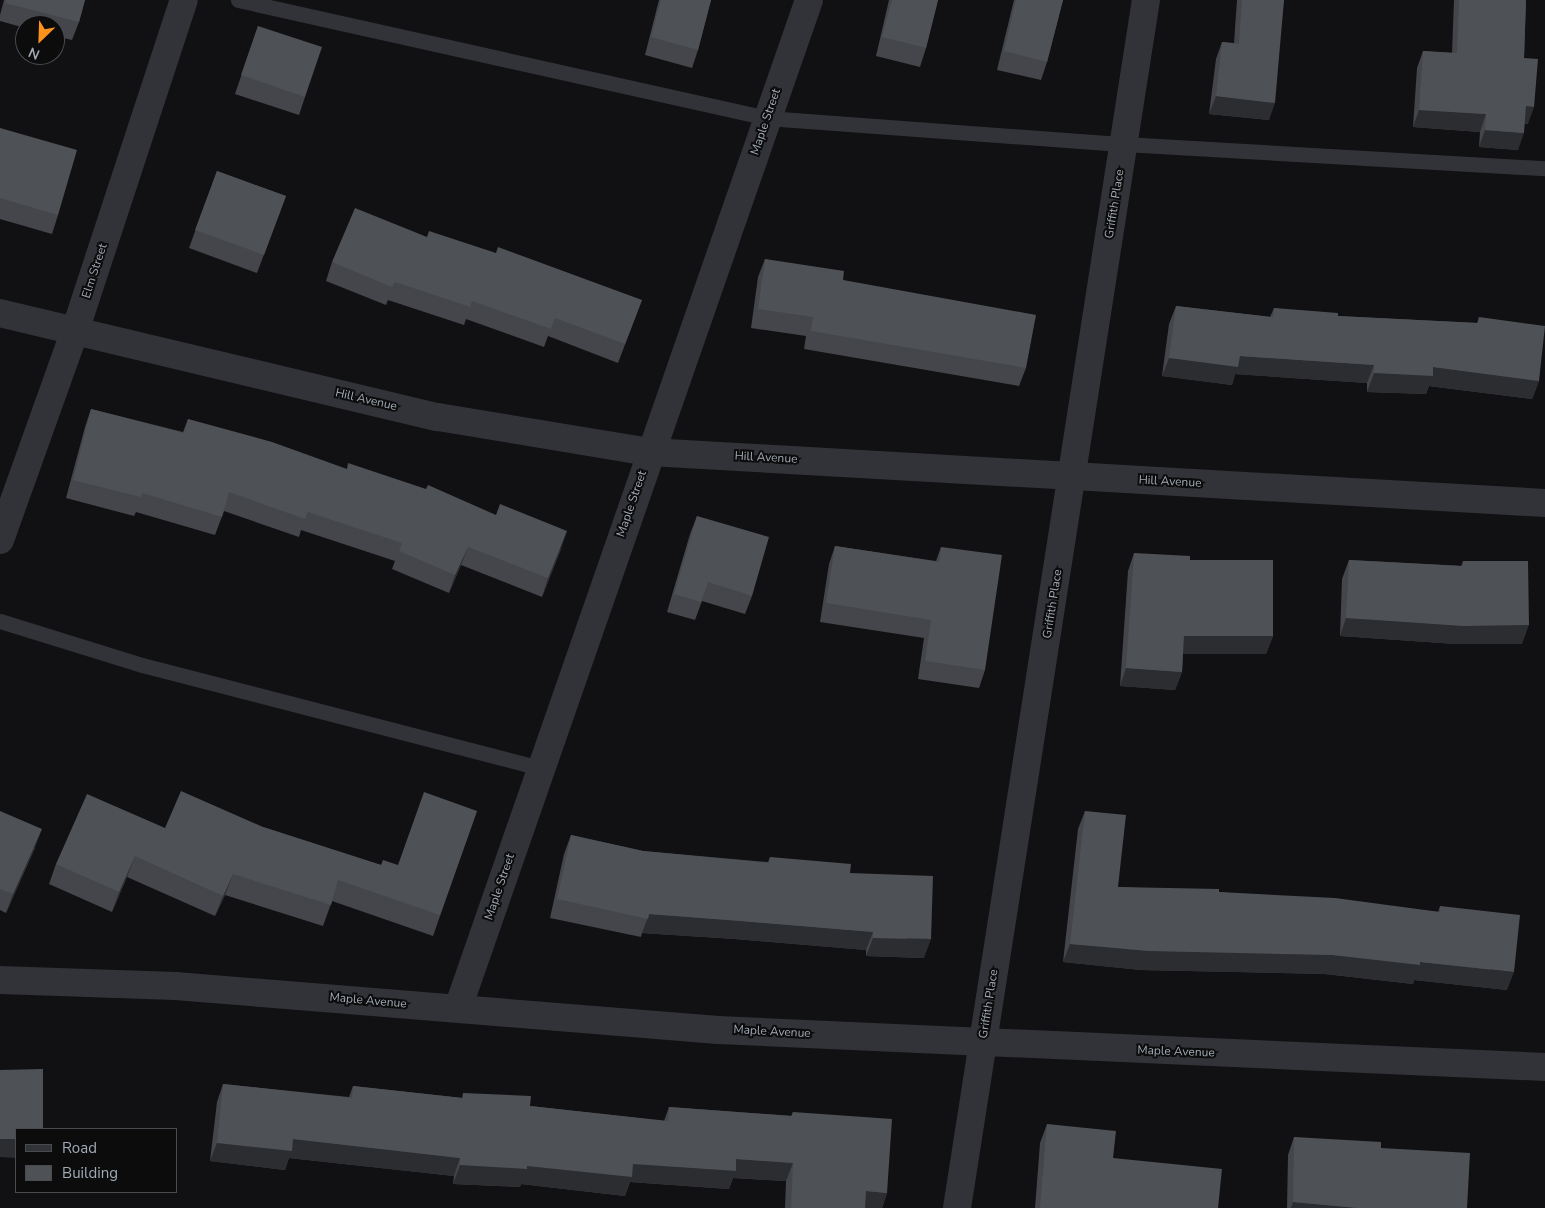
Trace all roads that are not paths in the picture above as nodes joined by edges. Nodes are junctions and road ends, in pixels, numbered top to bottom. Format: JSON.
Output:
{"nodes":[{"id":1,"x":184,"y":0,"type":"edge"},
{"id":2,"x":238,"y":0,"type":"edge"},
{"id":3,"x":809,"y":0,"type":"edge"},
{"id":4,"x":1146,"y":0,"type":"edge"},
{"id":5,"x":767,"y":118,"type":"junction"},
{"id":6,"x":1124,"y":144,"type":"junction"},
{"id":7,"x":1545,"y":168,"type":"edge"},
{"id":8,"x":0,"y":313,"type":"edge"},
{"id":9,"x":75,"y":331,"type":"junction"},
{"id":10,"x":650,"y":452,"type":"junction"},
{"id":11,"x":1074,"y":477,"type":"junction"},
{"id":12,"x":1545,"y":503,"type":"edge"},
{"id":13,"x":0,"y":540,"type":"edge"},
{"id":14,"x":0,"y":621,"type":"edge"},
{"id":15,"x":542,"y":768,"type":"junction"},
{"id":16,"x":0,"y":980,"type":"edge"},
{"id":17,"x":458,"y":1008,"type":"junction"},
{"id":18,"x":983,"y":1043,"type":"junction"},
{"id":19,"x":1545,"y":1067,"type":"edge"},
{"id":20,"x":957,"y":1208,"type":"edge"}],
"edges":[{"from":1,"to":9,"type":"street","name":"Elm Street"},
{"from":2,"to":5,"type":"lane"},
{"from":3,"to":5,"type":"street","name":"Maple Street"},
{"from":4,"to":6,"type":"street","name":"Griffith Place"},
{"from":5,"to":6,"type":"lane"},
{"from":5,"to":10,"type":"street","name":"Maple Street"},
{"from":6,"to":7,"type":"lane"},
{"from":6,"to":11,"type":"street","name":"Griffith Place"},
{"from":8,"to":9,"type":"street","name":"Hill Avenue"},
{"from":9,"to":10,"type":"street","name":"Hill Avenue"},
{"from":9,"to":13,"type":"street","name":"Elm Street"},
{"from":10,"to":11,"type":"street","name":"Hill Avenue"},
{"from":10,"to":15,"type":"street","name":"Maple Street"},
{"from":11,"to":12,"type":"street","name":"Hill Avenue"},
{"from":11,"to":18,"type":"street","name":"Griffith Place"},
{"from":14,"to":15,"type":"lane"},
{"from":15,"to":17,"type":"street","name":"Maple Street"},
{"from":16,"to":17,"type":"street","name":"Maple Avenue"},
{"from":17,"to":18,"type":"street","name":"Maple Avenue"},
{"from":18,"to":19,"type":"street","name":"Maple Avenue"},
{"from":18,"to":20,"type":"street","name":"Griffith Place"}]}
